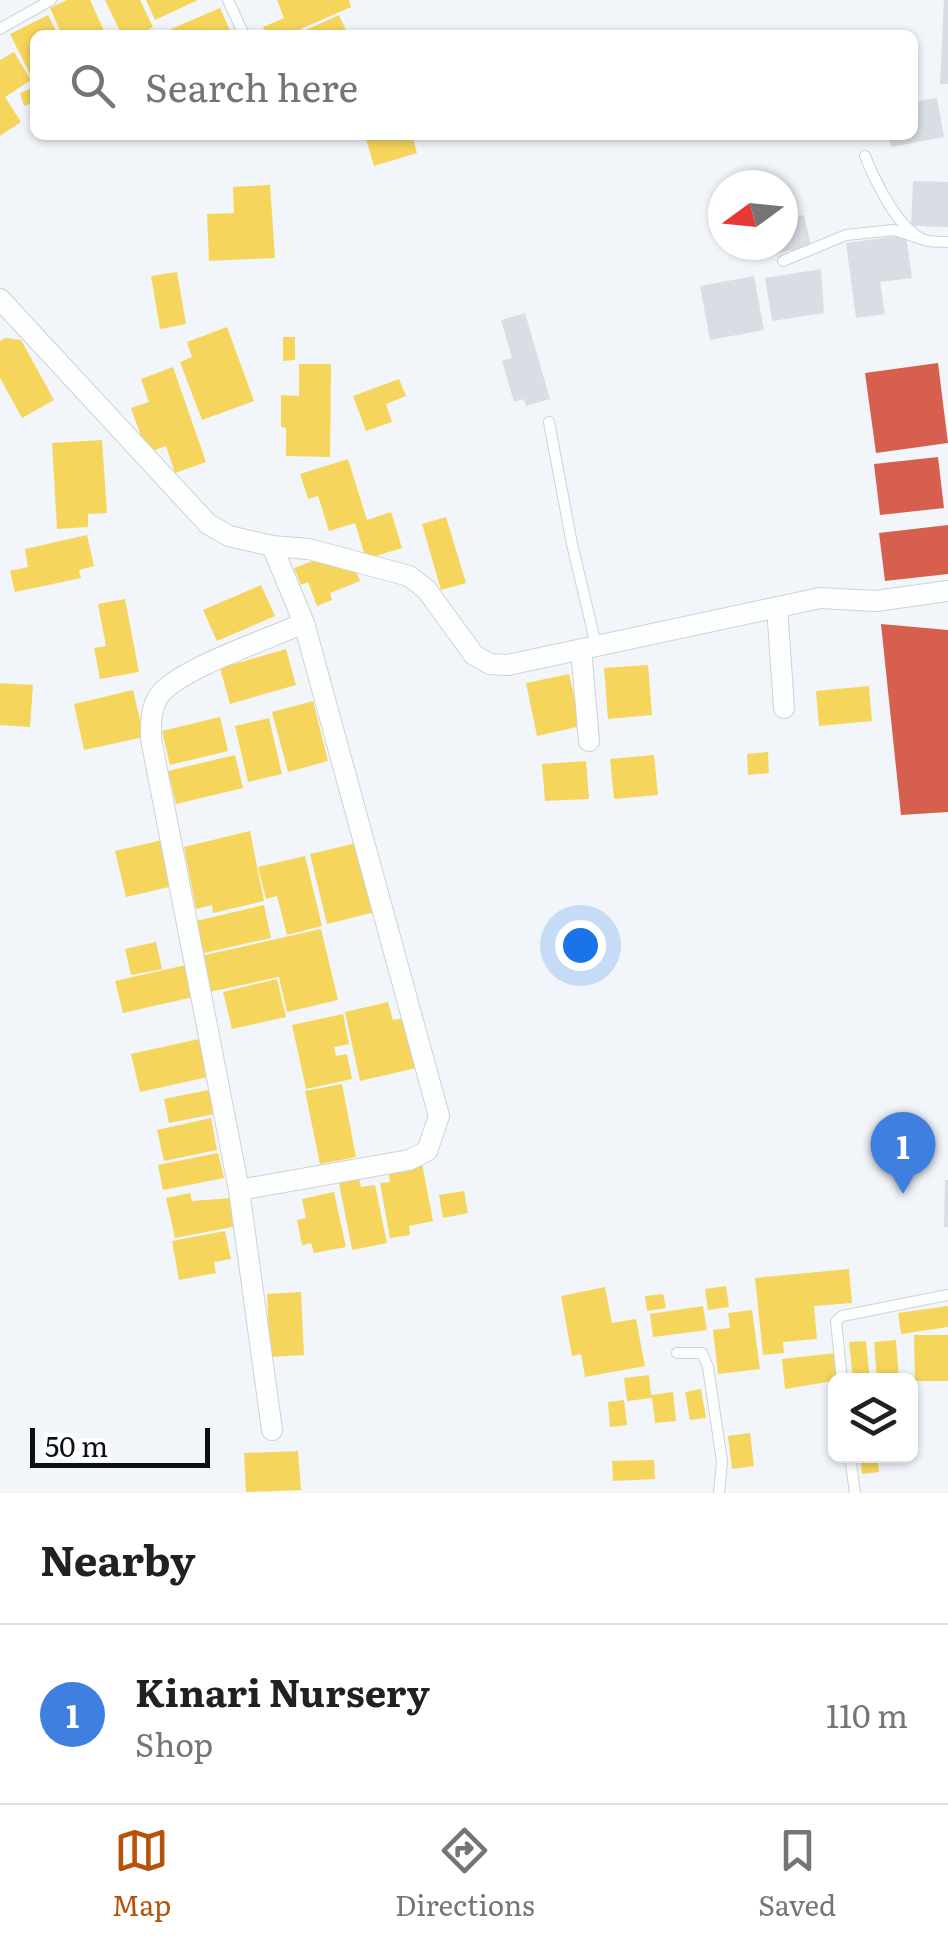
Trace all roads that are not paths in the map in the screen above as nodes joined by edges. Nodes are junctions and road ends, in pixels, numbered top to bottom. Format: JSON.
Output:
{"nodes":[{"id":1,"x":51,"y":0,"type":"edge"},
{"id":2,"x":228,"y":0,"type":"edge"},
{"id":3,"x":0,"y":30,"type":"edge"},
{"id":4,"x":242,"y":30,"type":"edge"},
{"id":5,"x":866,"y":156,"type":"dead end"},
{"id":6,"x":925,"y":240,"type":"junction"},
{"id":7,"x":948,"y":242,"type":"edge"},
{"id":8,"x":798,"y":254,"type":"edge"},
{"id":9,"x":4,"y":313,"type":"edge"},
{"id":10,"x":549,"y":422,"type":"dead end"},
{"id":11,"x":272,"y":546,"type":"junction"},
{"id":12,"x":948,"y":591,"type":"edge"},
{"id":13,"x":777,"y":607,"type":"junction"},
{"id":14,"x":304,"y":623,"type":"junction"},
{"id":15,"x":589,"y":647,"type":"junction"},
{"id":16,"x":784,"y":708,"type":"dead end"},
{"id":17,"x":590,"y":740,"type":"dead end"},
{"id":18,"x":239,"y":1190,"type":"junction"},
{"id":19,"x":948,"y":1295,"type":"edge"},
{"id":20,"x":676,"y":1352,"type":"dead end"},
{"id":21,"x":841,"y":1373,"type":"edge"},
{"id":22,"x":272,"y":1430,"type":"dead end"},
{"id":23,"x":851,"y":1463,"type":"edge"},
{"id":24,"x":719,"y":1493,"type":"edge"},
{"id":25,"x":854,"y":1493,"type":"edge"}],
"edges":[{"from":1,"to":3,"type":"lane"},
{"from":2,"to":4,"type":"lane"},
{"from":5,"to":6,"type":"lane"},
{"from":6,"to":7,"type":"lane"},
{"from":6,"to":8,"type":"lane"},
{"from":9,"to":11,"type":"street"},
{"from":10,"to":15,"type":"lane"},
{"from":11,"to":14,"type":"street"},
{"from":11,"to":15,"type":"street"},
{"from":12,"to":13,"type":"street"},
{"from":13,"to":15,"type":"street"},
{"from":13,"to":16,"type":"street"},
{"from":14,"to":18,"type":"street"},
{"from":14,"to":18,"type":"street"},
{"from":15,"to":17,"type":"street"},
{"from":18,"to":22,"type":"street"},
{"from":19,"to":21,"type":"lane"},
{"from":20,"to":24,"type":"lane"},
{"from":23,"to":25,"type":"lane"}]}
